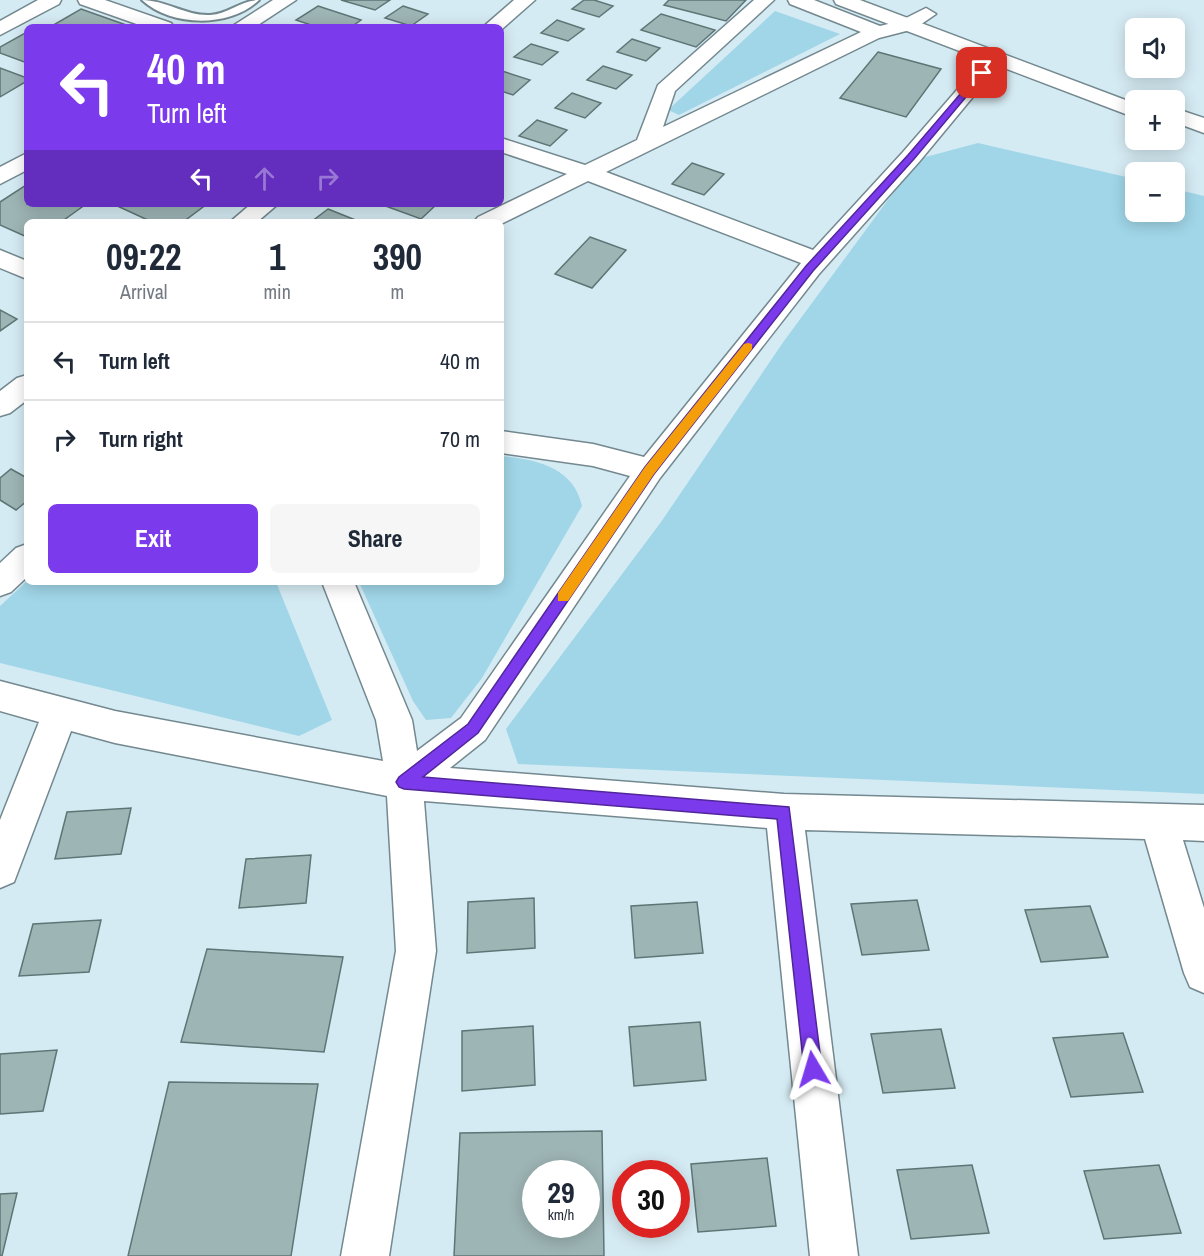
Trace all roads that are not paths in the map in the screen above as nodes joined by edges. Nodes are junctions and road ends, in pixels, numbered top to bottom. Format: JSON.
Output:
{"nodes":[{"id":1,"x":52,"y":0,"type":"edge"},
{"id":2,"x":87,"y":0,"type":"edge"},
{"id":3,"x":147,"y":0,"type":"edge"},
{"id":4,"x":254,"y":0,"type":"edge"},
{"id":5,"x":287,"y":0,"type":"edge"},
{"id":6,"x":526,"y":0,"type":"edge"},
{"id":7,"x":765,"y":0,"type":"edge"},
{"id":8,"x":797,"y":0,"type":"edge"},
{"id":9,"x":843,"y":0,"type":"edge"},
{"id":10,"x":890,"y":0,"type":"edge"},
{"id":11,"x":926,"y":14,"type":"junction"},
{"id":12,"x":155,"y":24,"type":"edge"},
{"id":13,"x":246,"y":24,"type":"edge"},
{"id":14,"x":497,"y":24,"type":"edge"},
{"id":15,"x":908,"y":24,"type":"junction"},
{"id":16,"x":0,"y":29,"type":"edge"},
{"id":17,"x":878,"y":32,"type":"junction"},
{"id":18,"x":996,"y":57,"type":"junction"},
{"id":19,"x":1125,"y":93,"type":"edge"},
{"id":20,"x":1125,"y":107,"type":"edge"},
{"id":21,"x":1185,"y":118,"type":"edge"},
{"id":22,"x":1204,"y":126,"type":"edge"},
{"id":23,"x":1185,"y":131,"type":"edge"},
{"id":24,"x":1204,"y":138,"type":"edge"},
{"id":25,"x":647,"y":142,"type":"junction"},
{"id":26,"x":504,"y":146,"type":"edge"},
{"id":27,"x":24,"y":162,"type":"edge"},
{"id":28,"x":584,"y":172,"type":"junction"},
{"id":29,"x":0,"y":177,"type":"edge"},
{"id":30,"x":262,"y":207,"type":"edge"},
{"id":31,"x":246,"y":219,"type":"edge"},
{"id":32,"x":492,"y":219,"type":"edge"},
{"id":33,"x":0,"y":258,"type":"edge"},
{"id":34,"x":818,"y":260,"type":"junction"},
{"id":35,"x":24,"y":270,"type":"edge"},
{"id":36,"x":24,"y":387,"type":"edge"},
{"id":37,"x":0,"y":406,"type":"edge"},
{"id":38,"x":504,"y":442,"type":"edge"},
{"id":39,"x":650,"y":470,"type":"junction"},
{"id":40,"x":24,"y":560,"type":"edge"},
{"id":41,"x":0,"y":584,"type":"edge"},
{"id":42,"x":339,"y":585,"type":"edge"},
{"id":43,"x":0,"y":696,"type":"edge"},
{"id":44,"x":60,"y":712,"type":"junction"},
{"id":45,"x":404,"y":782,"type":"junction"},
{"id":46,"x":784,"y":812,"type":"junction"},
{"id":47,"x":1159,"y":823,"type":"junction"},
{"id":48,"x":1204,"y":823,"type":"edge"},
{"id":49,"x":0,"y":869,"type":"edge"},
{"id":50,"x":1204,"y":973,"type":"edge"},
{"id":51,"x":365,"y":1256,"type":"edge"},
{"id":52,"x":834,"y":1256,"type":"edge"}],
"edges":[{"from":1,"to":16,"type":"street"},
{"from":2,"to":12,"type":"street"},
{"from":3,"to":4,"type":"lane"},
{"from":5,"to":13,"type":"street"},
{"from":6,"to":14,"type":"street"},
{"from":7,"to":25,"type":"street"},
{"from":8,"to":17,"type":"street"},
{"from":9,"to":15,"type":"street"},
{"from":10,"to":11,"type":"street"},
{"from":11,"to":15,"type":"street"},
{"from":11,"to":19,"type":"street"},
{"from":15,"to":17,"type":"street"},
{"from":15,"to":18,"type":"street"},
{"from":17,"to":25,"type":"street"},
{"from":18,"to":20,"type":"street"},
{"from":18,"to":34,"type":"street"},
{"from":21,"to":22,"type":"street"},
{"from":23,"to":24,"type":"street"},
{"from":25,"to":28,"type":"street"},
{"from":26,"to":28,"type":"street"},
{"from":27,"to":29,"type":"street"},
{"from":28,"to":32,"type":"street"},
{"from":28,"to":34,"type":"street"},
{"from":30,"to":31,"type":"street"},
{"from":33,"to":35,"type":"street"},
{"from":34,"to":39,"type":"street"},
{"from":36,"to":37,"type":"street"},
{"from":38,"to":39,"type":"street"},
{"from":39,"to":45,"type":"street"},
{"from":40,"to":41,"type":"street"},
{"from":42,"to":45,"type":"street"},
{"from":43,"to":44,"type":"street"},
{"from":44,"to":45,"type":"street"},
{"from":44,"to":49,"type":"street"},
{"from":45,"to":46,"type":"street"},
{"from":45,"to":51,"type":"street"},
{"from":46,"to":47,"type":"street"},
{"from":46,"to":52,"type":"street"},
{"from":47,"to":48,"type":"street"},
{"from":47,"to":50,"type":"street"}]}
